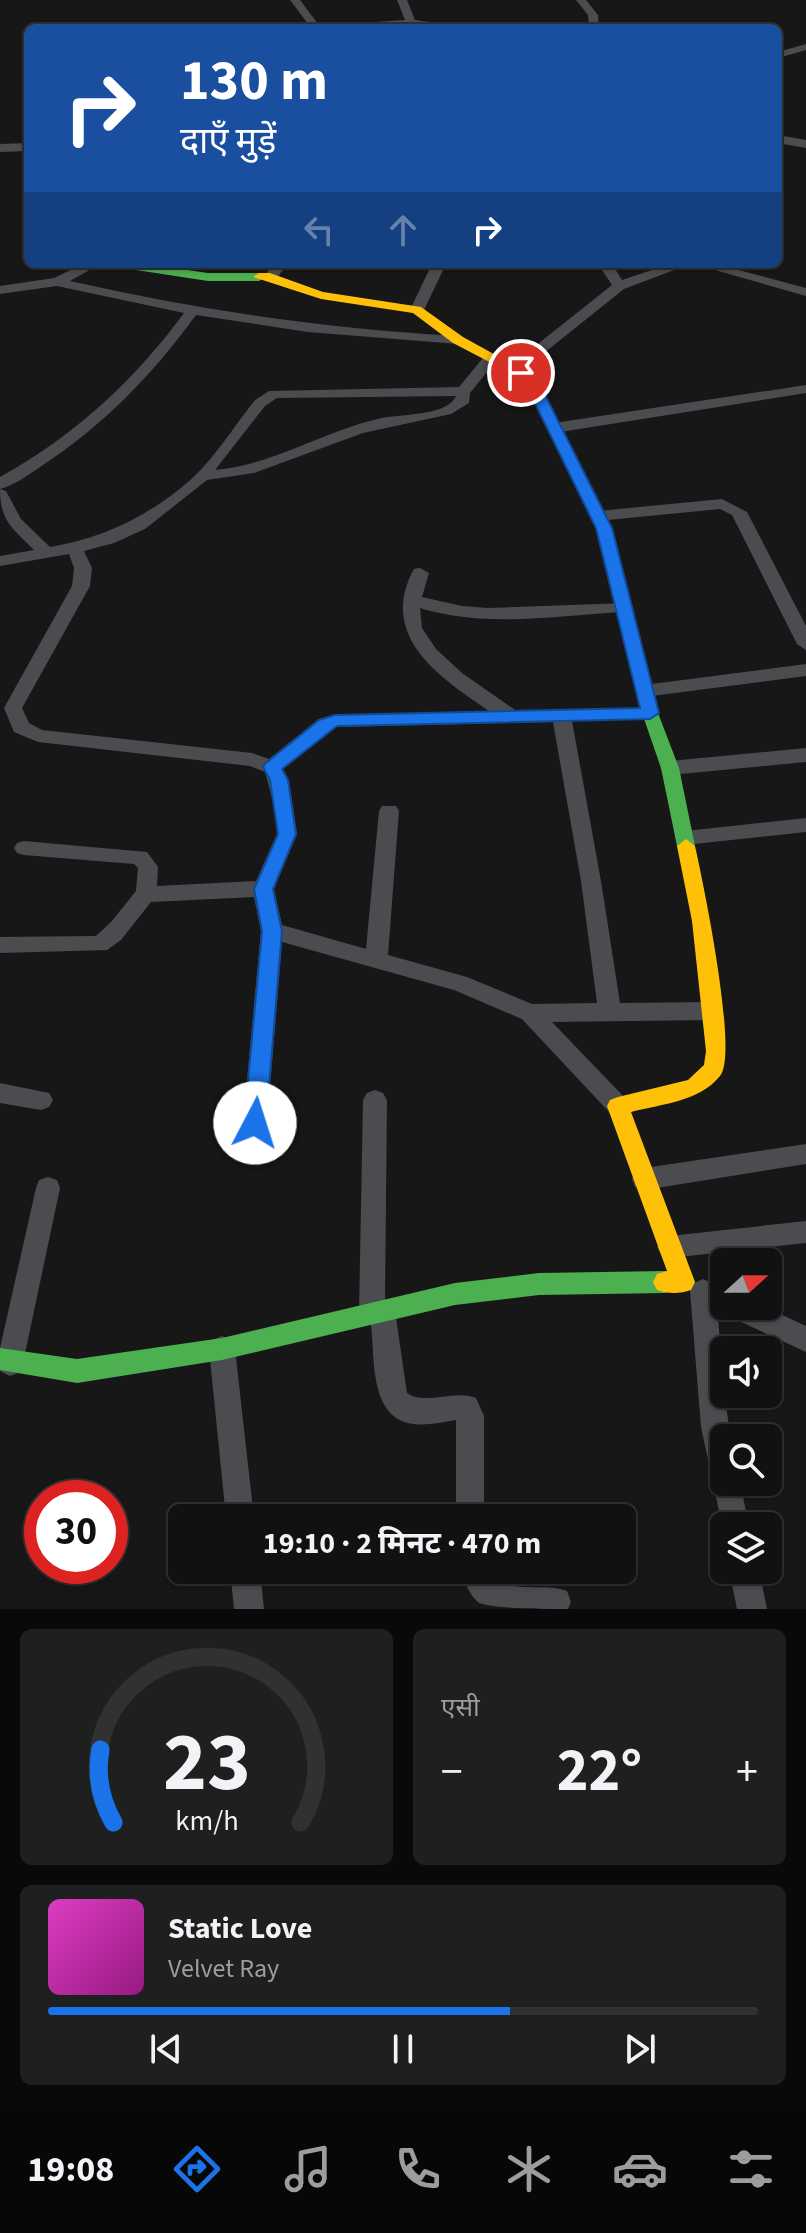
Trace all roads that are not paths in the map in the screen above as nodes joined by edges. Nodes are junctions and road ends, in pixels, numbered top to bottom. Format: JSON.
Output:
{"nodes":[{"id":1,"x":295,"y":0,"type":"edge"},
{"id":2,"x":402,"y":0,"type":"edge"},
{"id":3,"x":581,"y":0,"type":"edge"},
{"id":4,"x":411,"y":23,"type":"junction"},
{"id":5,"x":313,"y":24,"type":"edge"},
{"id":6,"x":395,"y":24,"type":"edge"},
{"id":7,"x":422,"y":24,"type":"edge"},
{"id":8,"x":594,"y":24,"type":"edge"},
{"id":9,"x":806,"y":47,"type":"edge"},
{"id":10,"x":782,"y":54,"type":"edge"},
{"id":11,"x":782,"y":140,"type":"edge"},
{"id":12,"x":806,"y":144,"type":"edge"},
{"id":13,"x":24,"y":147,"type":"edge"},
{"id":14,"x":0,"y":148,"type":"edge"},
{"id":15,"x":85,"y":268,"type":"edge"},
{"id":16,"x":149,"y":268,"type":"edge"},
{"id":17,"x":437,"y":268,"type":"edge"},
{"id":18,"x":608,"y":268,"type":"edge"},
{"id":19,"x":671,"y":268,"type":"edge"},
{"id":20,"x":716,"y":268,"type":"edge"},
{"id":21,"x":276,"y":271,"type":"edge"},
{"id":22,"x":57,"y":282,"type":"junction"},
{"id":23,"x":619,"y":286,"type":"junction"},
{"id":24,"x":1,"y":291,"type":"edge"},
{"id":25,"x":806,"y":292,"type":"edge"},
{"id":26,"x":194,"y":308,"type":"junction"},
{"id":27,"x":417,"y":310,"type":"junction"},
{"id":28,"x":458,"y":340,"type":"junction"},
{"id":29,"x":496,"y":357,"type":"junction"},
{"id":30,"x":806,"y":389,"type":"edge"},
{"id":31,"x":462,"y":391,"type":"junction"},
{"id":32,"x":554,"y":428,"type":"junction"},
{"id":33,"x":202,"y":476,"type":"junction"},
{"id":34,"x":0,"y":484,"type":"edge"},
{"id":35,"x":0,"y":494,"type":"edge"},
{"id":36,"x":598,"y":516,"type":"junction"},
{"id":37,"x":75,"y":548,"type":"junction"},
{"id":38,"x":46,"y":553,"type":"junction"},
{"id":39,"x":0,"y":561,"type":"edge"},
{"id":40,"x":420,"y":573,"type":"dead end"},
{"id":41,"x":413,"y":600,"type":"junction"},
{"id":42,"x":621,"y":607,"type":"junction"},
{"id":43,"x":806,"y":644,"type":"edge"},
{"id":44,"x":806,"y":670,"type":"edge"},
{"id":45,"x":644,"y":691,"type":"junction"},
{"id":46,"x":650,"y":713,"type":"junction"},
{"id":47,"x":561,"y":715,"type":"junction"},
{"id":48,"x":510,"y":716,"type":"junction"},
{"id":49,"x":806,"y":755,"type":"edge"},
{"id":50,"x":272,"y":767,"type":"junction"},
{"id":51,"x":670,"y":768,"type":"junction"},
{"id":52,"x":389,"y":811,"type":"dead end"},
{"id":53,"x":806,"y":825,"type":"edge"},
{"id":54,"x":685,"y":838,"type":"junction"},
{"id":55,"x":24,"y":848,"type":"dead end"},
{"id":56,"x":263,"y":889,"type":"junction"},
{"id":57,"x":146,"y":894,"type":"junction"},
{"id":58,"x":272,"y":931,"type":"junction"},
{"id":59,"x":0,"y":945,"type":"edge"},
{"id":60,"x":376,"y":962,"type":"junction"},
{"id":61,"x":711,"y":1011,"type":"junction"},
{"id":62,"x":610,"y":1012,"type":"junction"},
{"id":63,"x":530,"y":1013,"type":"junction"},
{"id":64,"x":0,"y":1093,"type":"edge"},
{"id":65,"x":41,"y":1100,"type":"dead end"},
{"id":66,"x":375,"y":1100,"type":"dead end"},
{"id":67,"x":618,"y":1106,"type":"junction"},
{"id":68,"x":255,"y":1123,"type":"dead end"},
{"id":69,"x":806,"y":1154,"type":"edge"},
{"id":70,"x":644,"y":1179,"type":"junction"},
{"id":71,"x":48,"y":1188,"type":"dead end"},
{"id":72,"x":806,"y":1232,"type":"edge"},
{"id":73,"x":670,"y":1247,"type":"junction"},
{"id":74,"x":703,"y":1291,"type":"edge"},
{"id":75,"x":377,"y":1312,"type":"junction"},
{"id":76,"x":765,"y":1320,"type":"edge"},
{"id":77,"x":806,"y":1339,"type":"edge"},
{"id":78,"x":222,"y":1349,"type":"junction"},
{"id":79,"x":5,"y":1361,"type":"edge"},
{"id":80,"x":715,"y":1424,"type":"edge"},
{"id":81,"x":239,"y":1504,"type":"edge"},
{"id":82,"x":470,"y":1504,"type":"edge"},
{"id":83,"x":246,"y":1584,"type":"edge"},
{"id":84,"x":479,"y":1584,"type":"edge"},
{"id":85,"x":747,"y":1584,"type":"edge"},
{"id":86,"x":556,"y":1602,"type":"dead end"},
{"id":87,"x":249,"y":1609,"type":"edge"},
{"id":88,"x":752,"y":1609,"type":"edge"}],
"edges":[{"from":1,"to":5,"type":"street"},
{"from":2,"to":4,"type":"street"},
{"from":3,"to":8,"type":"street"},
{"from":4,"to":6,"type":"street"},
{"from":4,"to":7,"type":"street"},
{"from":9,"to":10,"type":"street"},
{"from":11,"to":12,"type":"street"},
{"from":13,"to":14,"type":"street"},
{"from":15,"to":22,"type":"street"},
{"from":16,"to":21,"type":"street"},
{"from":17,"to":27,"type":"street"},
{"from":18,"to":23,"type":"street"},
{"from":19,"to":23,"type":"street"},
{"from":20,"to":25,"type":"street"},
{"from":21,"to":27,"type":"street"},
{"from":22,"to":24,"type":"street"},
{"from":22,"to":26,"type":"street"},
{"from":23,"to":29,"type":"street"},
{"from":26,"to":28,"type":"street"},
{"from":26,"to":34,"type":"street"},
{"from":27,"to":28,"type":"street"},
{"from":28,"to":29,"type":"street"},
{"from":29,"to":31,"type":"street"},
{"from":29,"to":32,"type":"street"},
{"from":30,"to":32,"type":"street"},
{"from":31,"to":33,"type":"street"},
{"from":31,"to":33,"type":"street"},
{"from":32,"to":36,"type":"street"},
{"from":33,"to":37,"type":"street"},
{"from":35,"to":38,"type":"street"},
{"from":36,"to":42,"type":"street"},
{"from":36,"to":43,"type":"street"},
{"from":37,"to":38,"type":"street"},
{"from":37,"to":50,"type":"street"},
{"from":38,"to":39,"type":"street"},
{"from":40,"to":41,"type":"street"},
{"from":41,"to":42,"type":"street"},
{"from":41,"to":48,"type":"street"},
{"from":42,"to":45,"type":"street"},
{"from":44,"to":45,"type":"street"},
{"from":45,"to":46,"type":"street"},
{"from":46,"to":47,"type":"street"},
{"from":46,"to":51,"type":"street"},
{"from":47,"to":48,"type":"street"},
{"from":47,"to":62,"type":"street"},
{"from":48,"to":50,"type":"street"},
{"from":49,"to":51,"type":"street"},
{"from":50,"to":56,"type":"street"},
{"from":51,"to":54,"type":"street"},
{"from":52,"to":60,"type":"street"},
{"from":53,"to":54,"type":"street"},
{"from":54,"to":61,"type":"street"},
{"from":55,"to":57,"type":"street"},
{"from":56,"to":57,"type":"street"},
{"from":56,"to":58,"type":"street"},
{"from":57,"to":59,"type":"street"},
{"from":58,"to":60,"type":"street"},
{"from":58,"to":68,"type":"street"},
{"from":60,"to":63,"type":"street"},
{"from":61,"to":62,"type":"street"},
{"from":61,"to":67,"type":"street"},
{"from":62,"to":63,"type":"street"},
{"from":63,"to":67,"type":"street"},
{"from":64,"to":65,"type":"street"},
{"from":66,"to":75,"type":"street"},
{"from":67,"to":70,"type":"street"},
{"from":69,"to":70,"type":"street"},
{"from":70,"to":73,"type":"street"},
{"from":71,"to":79,"type":"street"},
{"from":72,"to":73,"type":"street"},
{"from":73,"to":74,"type":"street"},
{"from":74,"to":75,"type":"street"},
{"from":74,"to":80,"type":"street"},
{"from":75,"to":78,"type":"street"},
{"from":75,"to":82,"type":"street"},
{"from":76,"to":77,"type":"street"},
{"from":78,"to":79,"type":"street"},
{"from":78,"to":81,"type":"street"},
{"from":83,"to":87,"type":"street"},
{"from":84,"to":86,"type":"street"},
{"from":85,"to":88,"type":"street"}]}
